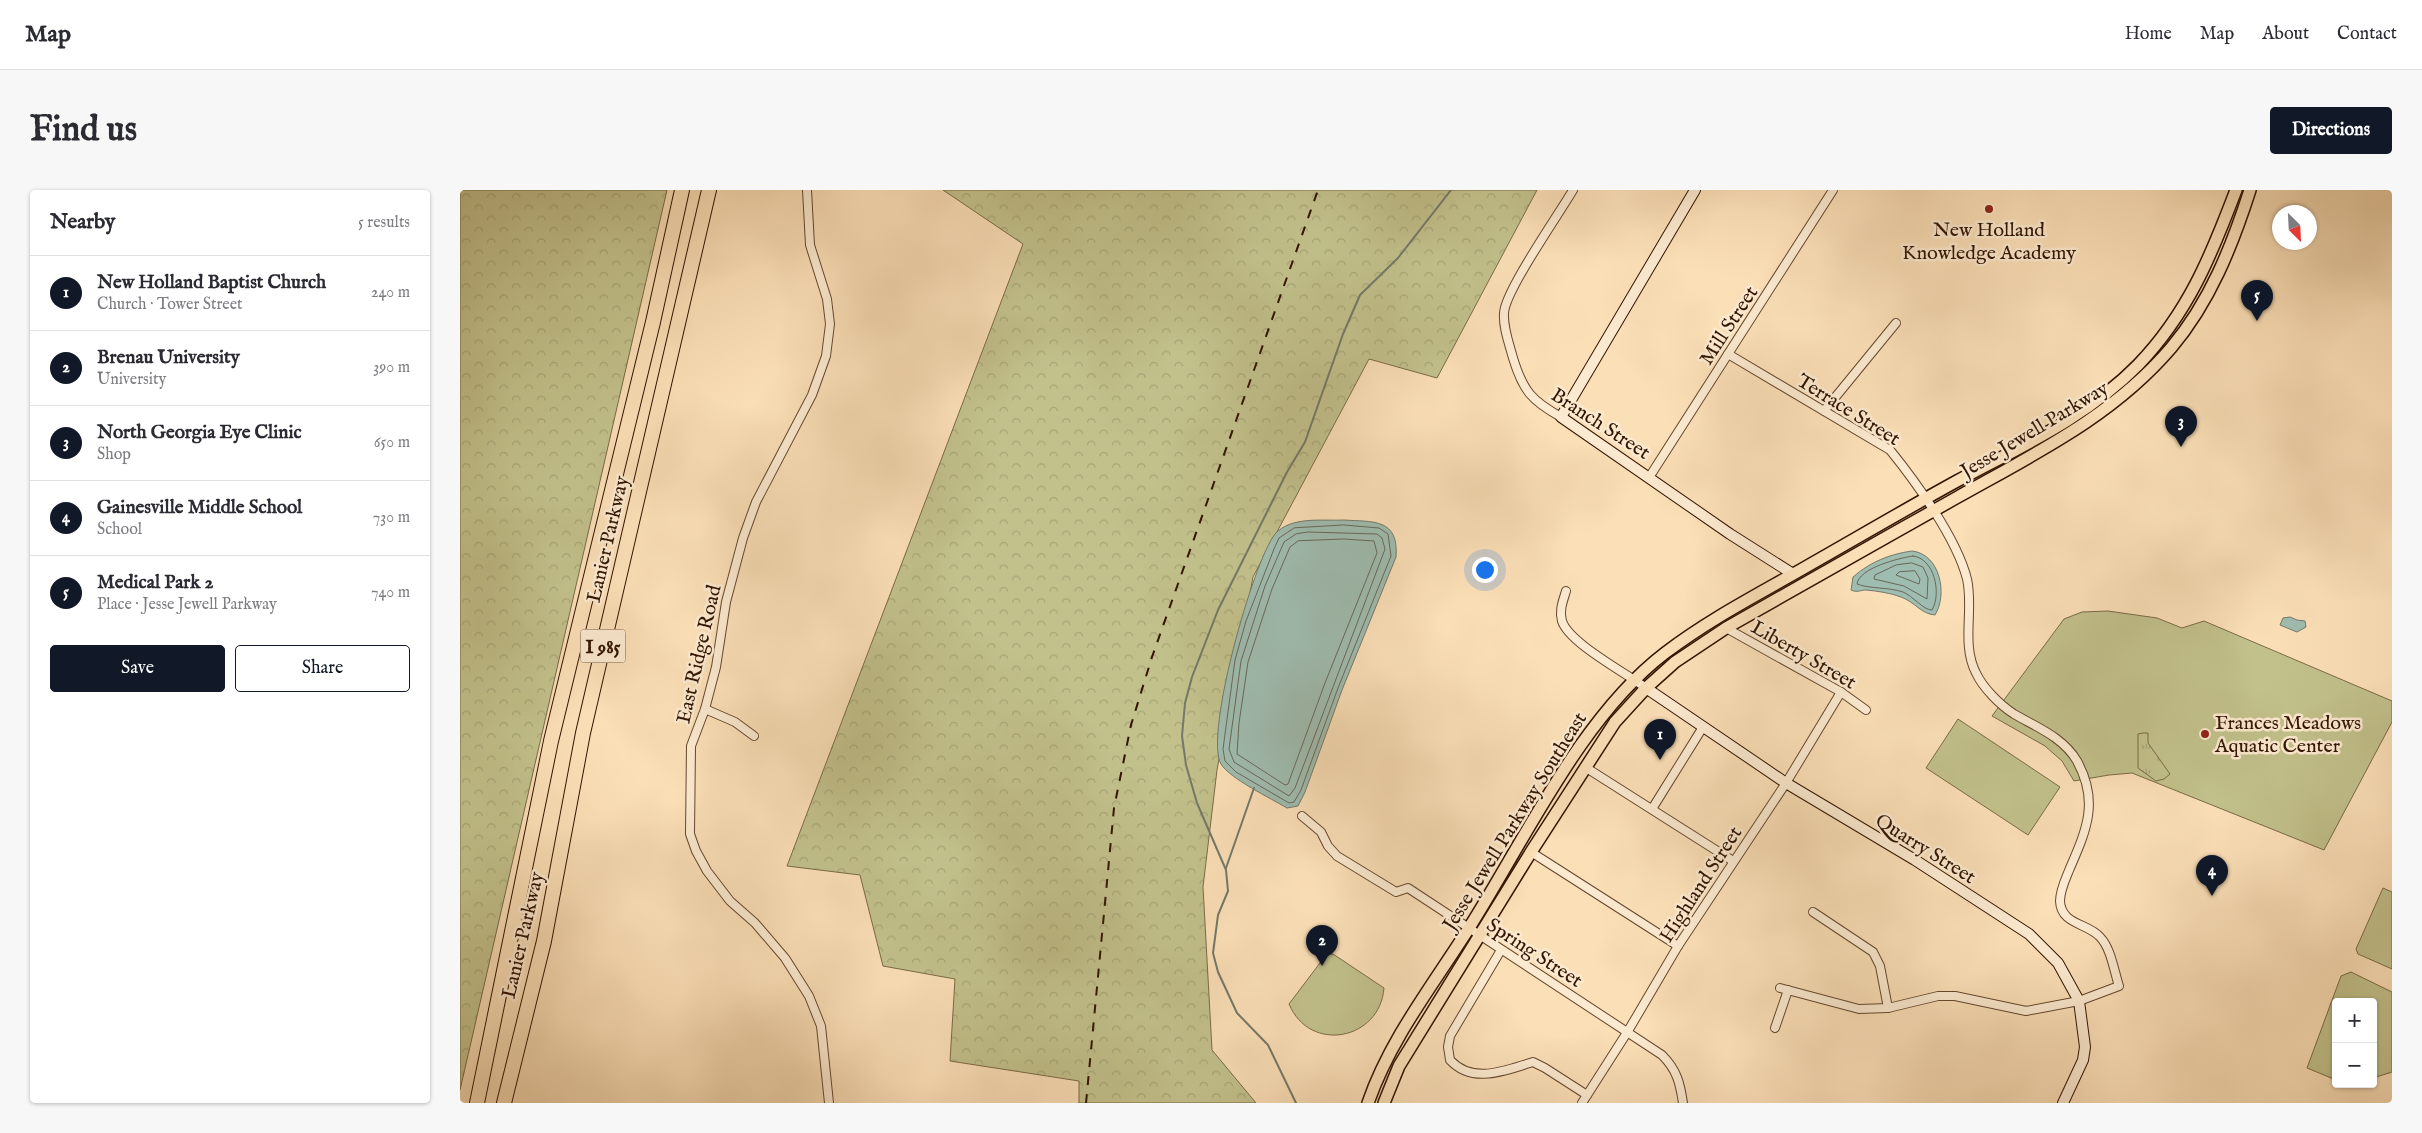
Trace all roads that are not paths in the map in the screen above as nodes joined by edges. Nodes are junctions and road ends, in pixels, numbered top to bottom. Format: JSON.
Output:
{"nodes":[{"id":1,"x":682,"y":190,"type":"edge"},
{"id":2,"x":709,"y":190,"type":"edge"},
{"id":3,"x":807,"y":190,"type":"edge"},
{"id":4,"x":1573,"y":190,"type":"edge"},
{"id":5,"x":1695,"y":190,"type":"edge"},
{"id":6,"x":1833,"y":190,"type":"edge"},
{"id":7,"x":2236,"y":190,"type":"edge"},
{"id":8,"x":2250,"y":190,"type":"edge"},
{"id":9,"x":1896,"y":323,"type":"dead end"},
{"id":10,"x":1728,"y":354,"type":"junction"},
{"id":11,"x":1824,"y":411,"type":"junction"},
{"id":12,"x":1562,"y":418,"type":"junction"},
{"id":13,"x":1650,"y":476,"type":"junction"},
{"id":14,"x":1925,"y":499,"type":"junction"},
{"id":15,"x":1933,"y":511,"type":"junction"},
{"id":16,"x":1793,"y":574,"type":"junction"},
{"id":17,"x":1566,"y":591,"type":"dead end"},
{"id":18,"x":1726,"y":628,"type":"junction"},
{"id":19,"x":1635,"y":680,"type":"junction"},
{"id":20,"x":1646,"y":688,"type":"junction"},
{"id":21,"x":1842,"y":692,"type":"junction"},
{"id":22,"x":705,"y":709,"type":"junction"},
{"id":23,"x":1866,"y":710,"type":"dead end"},
{"id":24,"x":1703,"y":727,"type":"junction"},
{"id":25,"x":754,"y":736,"type":"dead end"},
{"id":26,"x":1585,"y":767,"type":"junction"},
{"id":27,"x":1786,"y":783,"type":"junction"},
{"id":28,"x":1652,"y":809,"type":"junction"},
{"id":29,"x":1302,"y":816,"type":"dead end"},
{"id":30,"x":1531,"y":852,"type":"junction"},
{"id":31,"x":1733,"y":861,"type":"junction"},
{"id":32,"x":1813,"y":912,"type":"dead end"},
{"id":33,"x":1469,"y":928,"type":"junction"},
{"id":34,"x":1479,"y":936,"type":"junction"},
{"id":35,"x":1678,"y":946,"type":"junction"},
{"id":36,"x":1501,"y":950,"type":"junction"},
{"id":37,"x":1780,"y":988,"type":"dead end"},
{"id":38,"x":1788,"y":990,"type":"junction"},
{"id":39,"x":2079,"y":1001,"type":"junction"},
{"id":40,"x":1888,"y":1008,"type":"junction"},
{"id":41,"x":1774,"y":1028,"type":"dead end"},
{"id":42,"x":1628,"y":1032,"type":"junction"},
{"id":43,"x":1587,"y":1095,"type":"junction"},
{"id":44,"x":2063,"y":1102,"type":"edge"},
{"id":45,"x":476,"y":1103,"type":"edge"},
{"id":46,"x":504,"y":1103,"type":"edge"},
{"id":47,"x":829,"y":1103,"type":"edge"},
{"id":48,"x":1368,"y":1103,"type":"edge"},
{"id":49,"x":1384,"y":1103,"type":"edge"},
{"id":50,"x":1582,"y":1103,"type":"edge"},
{"id":51,"x":1683,"y":1103,"type":"edge"}],
"edges":[{"from":1,"to":45,"type":"highway","name":"Lanier Parkway","number":"I 985"},
{"from":2,"to":46,"type":"highway","name":"Lanier Parkway","number":"I 985"},
{"from":3,"to":22,"type":"street","name":"East Ridge Road"},
{"from":4,"to":12,"type":"street","name":"Branch Street"},
{"from":5,"to":12,"type":"street"},
{"from":6,"to":10,"type":"street","name":"Mill Street"},
{"from":7,"to":14,"type":"main road","name":"Jesse Jewell Parkway"},
{"from":8,"to":15,"type":"main road","name":"Jesse Jewell Parkway"},
{"from":9,"to":11,"type":"street"},
{"from":10,"to":11,"type":"street","name":"Terrace Street"},
{"from":10,"to":13,"type":"street","name":"Mill Street"},
{"from":11,"to":14,"type":"street","name":"Terrace Street"},
{"from":12,"to":13,"type":"street","name":"Branch Street"},
{"from":13,"to":16,"type":"street","name":"Branch Street"},
{"from":14,"to":15,"type":"street","name":"Terrace Street"},
{"from":14,"to":16,"type":"main road","name":"Jesse Jewell Parkway Southeast"},
{"from":15,"to":18,"type":"main road","name":"Jesse Jewell Parkway Southeast"},
{"from":15,"to":39,"type":"street","name":"Terrace Street"},
{"from":16,"to":19,"type":"main road","name":"Jesse Jewell Parkway Southeast"},
{"from":17,"to":19,"type":"street"},
{"from":18,"to":20,"type":"main road","name":"Jesse Jewell Parkway Southeast"},
{"from":18,"to":21,"type":"street","name":"Liberty Street"},
{"from":19,"to":20,"type":"street"},
{"from":19,"to":33,"type":"main road","name":"Jesse Jewell Parkway Southeast"},
{"from":20,"to":24,"type":"street","name":"Quarry Street"},
{"from":20,"to":26,"type":"main road","name":"Jesse Jewell Parkway Southeast"},
{"from":21,"to":23,"type":"street","name":"Liberty Street"},
{"from":21,"to":27,"type":"street","name":"Highland Street"},
{"from":22,"to":25,"type":"street"},
{"from":22,"to":47,"type":"street","name":"East Ridge Road"},
{"from":24,"to":27,"type":"street","name":"Quarry Street"},
{"from":24,"to":28,"type":"street"},
{"from":26,"to":28,"type":"street"},
{"from":26,"to":30,"type":"main road","name":"Jesse Jewell Parkway Southeast"},
{"from":27,"to":31,"type":"street","name":"Highland Street"},
{"from":27,"to":39,"type":"street","name":"Quarry Street"},
{"from":28,"to":31,"type":"street"},
{"from":29,"to":33,"type":"street","name":"Spring Street"},
{"from":30,"to":34,"type":"main road","name":"Jesse Jewell Parkway Southeast"},
{"from":30,"to":35,"type":"street"},
{"from":31,"to":35,"type":"street","name":"Highland Street"},
{"from":32,"to":40,"type":"street"},
{"from":33,"to":34,"type":"street","name":"Spring Street"},
{"from":33,"to":48,"type":"main road","name":"Jesse Jewell Parkway Southeast"},
{"from":34,"to":36,"type":"street","name":"Spring Street"},
{"from":34,"to":49,"type":"main road","name":"Jesse Jewell Parkway Southeast"},
{"from":35,"to":42,"type":"street","name":"Highland Street"},
{"from":36,"to":42,"type":"street","name":"Spring Street"},
{"from":36,"to":43,"type":"street"},
{"from":37,"to":38,"type":"street"},
{"from":38,"to":40,"type":"street"},
{"from":38,"to":41,"type":"street"},
{"from":39,"to":40,"type":"street"},
{"from":39,"to":44,"type":"street","name":"Quarry Street"},
{"from":42,"to":43,"type":"street","name":"Highland Street"},
{"from":42,"to":51,"type":"street","name":"Spring Street"},
{"from":43,"to":50,"type":"street","name":"Highland Street"}]}
